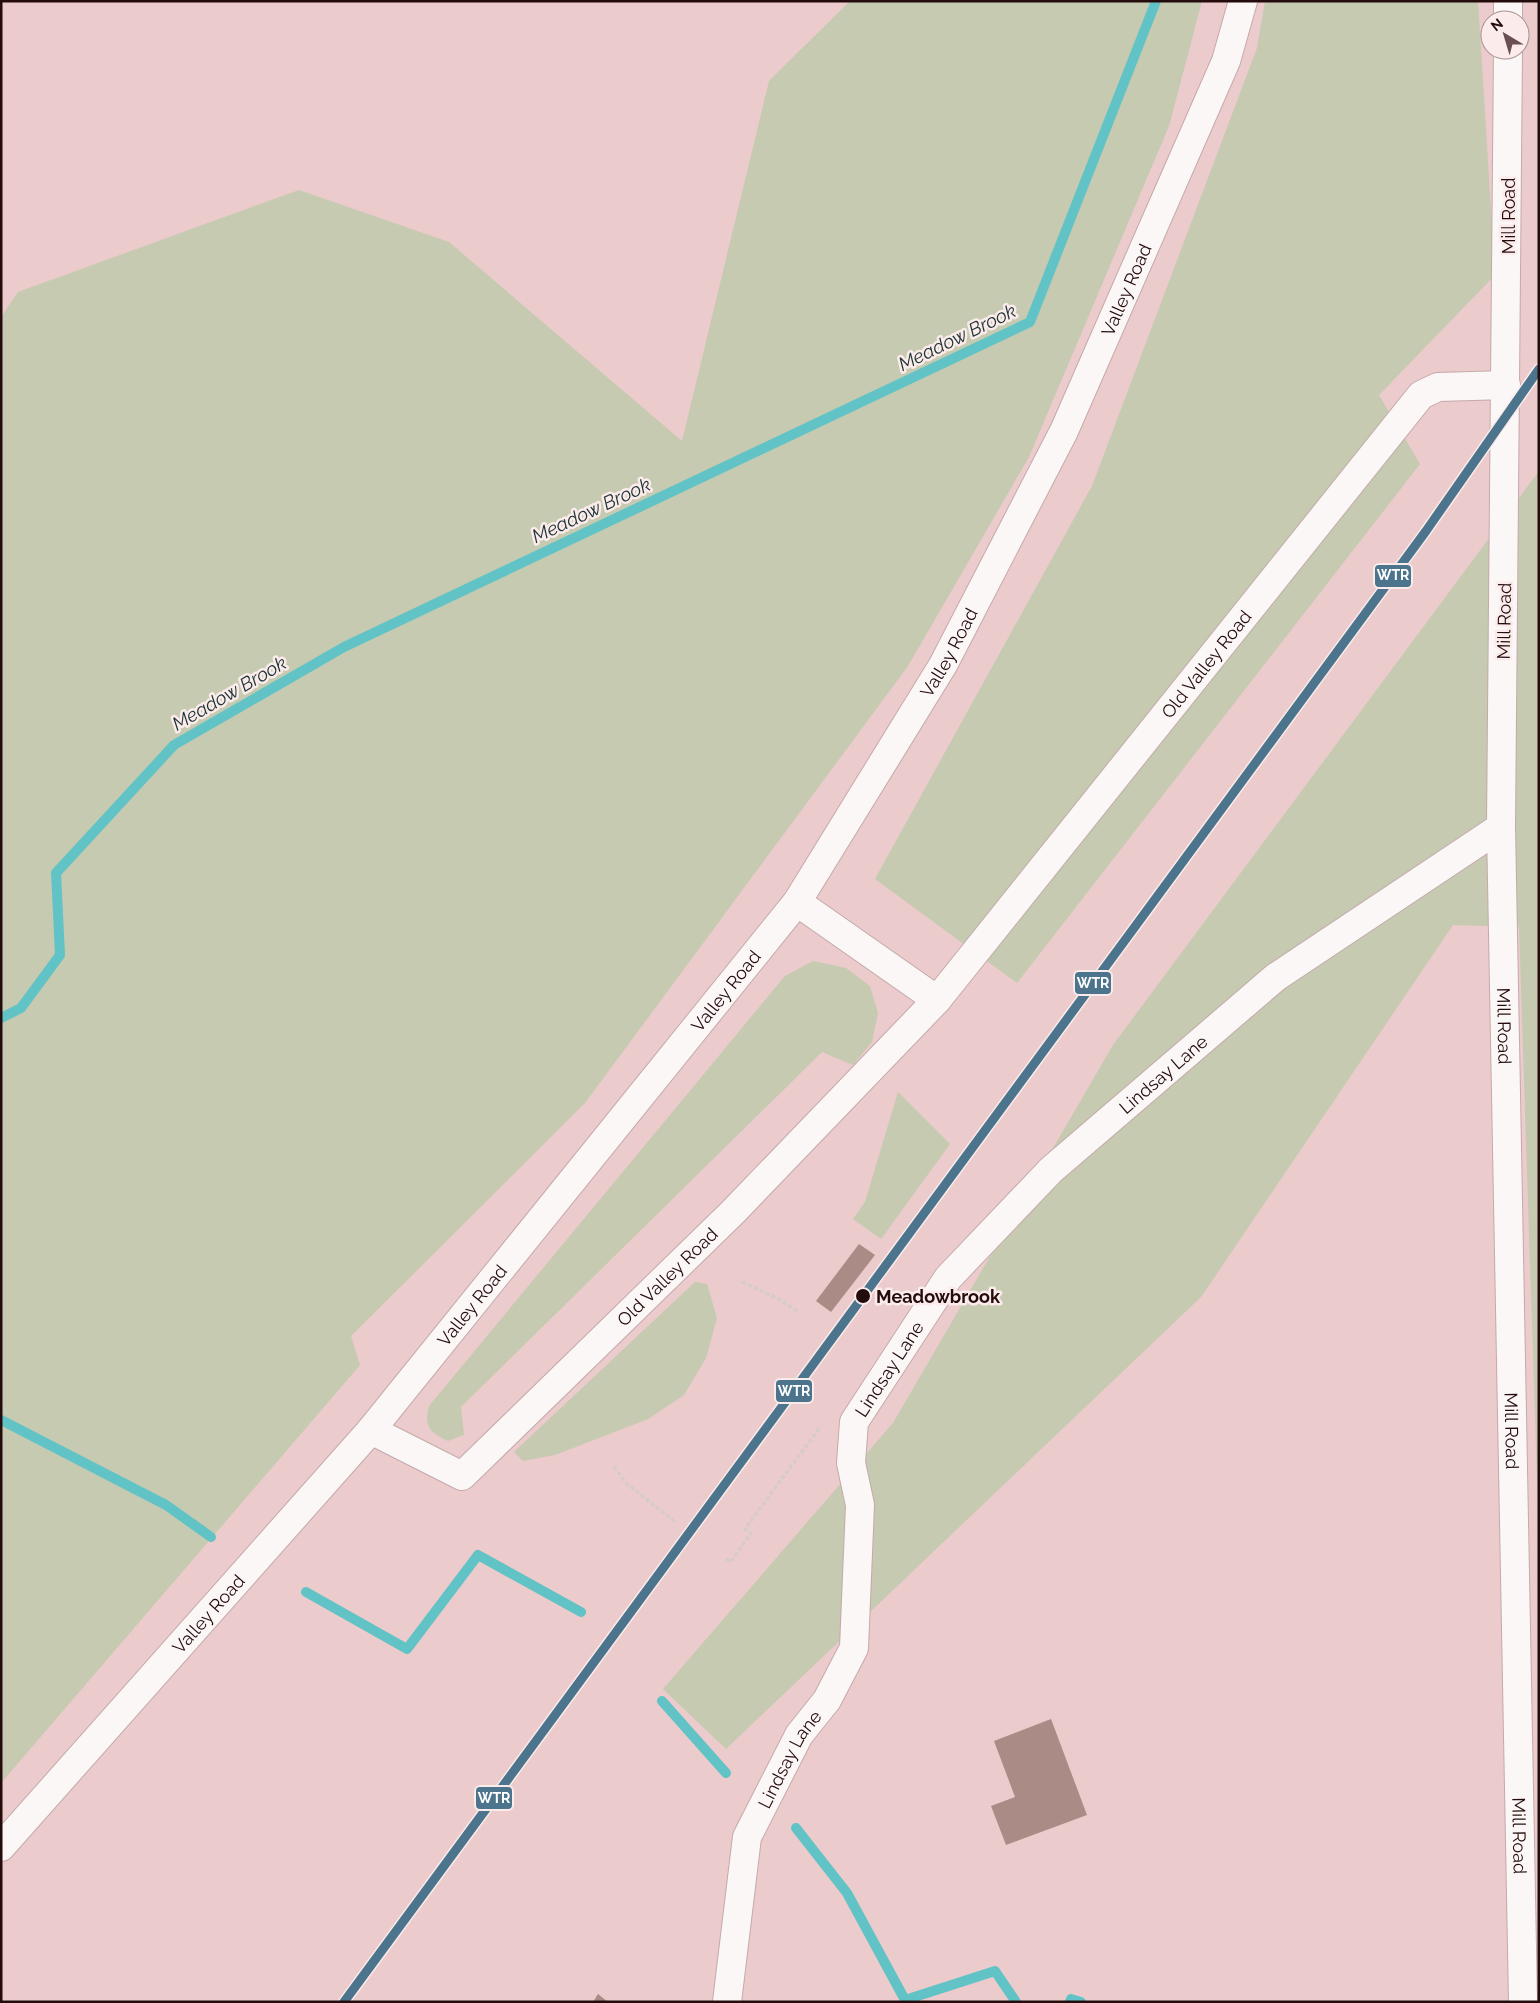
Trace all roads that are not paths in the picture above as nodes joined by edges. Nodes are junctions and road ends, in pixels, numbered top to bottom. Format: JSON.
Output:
{"nodes":[{"id":1,"x":1243,"y":1,"type":"edge"},
{"id":2,"x":1508,"y":60,"type":"edge"},
{"id":3,"x":1506,"y":385,"type":"junction"},
{"id":4,"x":1501,"y":827,"type":"junction"},
{"id":5,"x":797,"y":902,"type":"junction"},
{"id":6,"x":937,"y":1000,"type":"junction"},
{"id":7,"x":371,"y":1430,"type":"junction"},
{"id":8,"x":1,"y":1847,"type":"edge"},
{"id":9,"x":727,"y":2002,"type":"edge"},
{"id":10,"x":1523,"y":2002,"type":"edge"}],
"edges":[{"from":1,"to":5,"type":"street","name":"Valley Road"},
{"from":2,"to":3,"type":"street","name":"Mill Road"},
{"from":3,"to":4,"type":"street","name":"Mill Road"},
{"from":3,"to":6,"type":"street","name":"Old Valley Road"},
{"from":4,"to":9,"type":"street","name":"Lindsay Lane"},
{"from":4,"to":10,"type":"street","name":"Mill Road"},
{"from":5,"to":6,"type":"street"},
{"from":5,"to":7,"type":"street","name":"Valley Road"},
{"from":6,"to":7,"type":"street","name":"Old Valley Road"},
{"from":7,"to":8,"type":"street","name":"Valley Road"}]}
